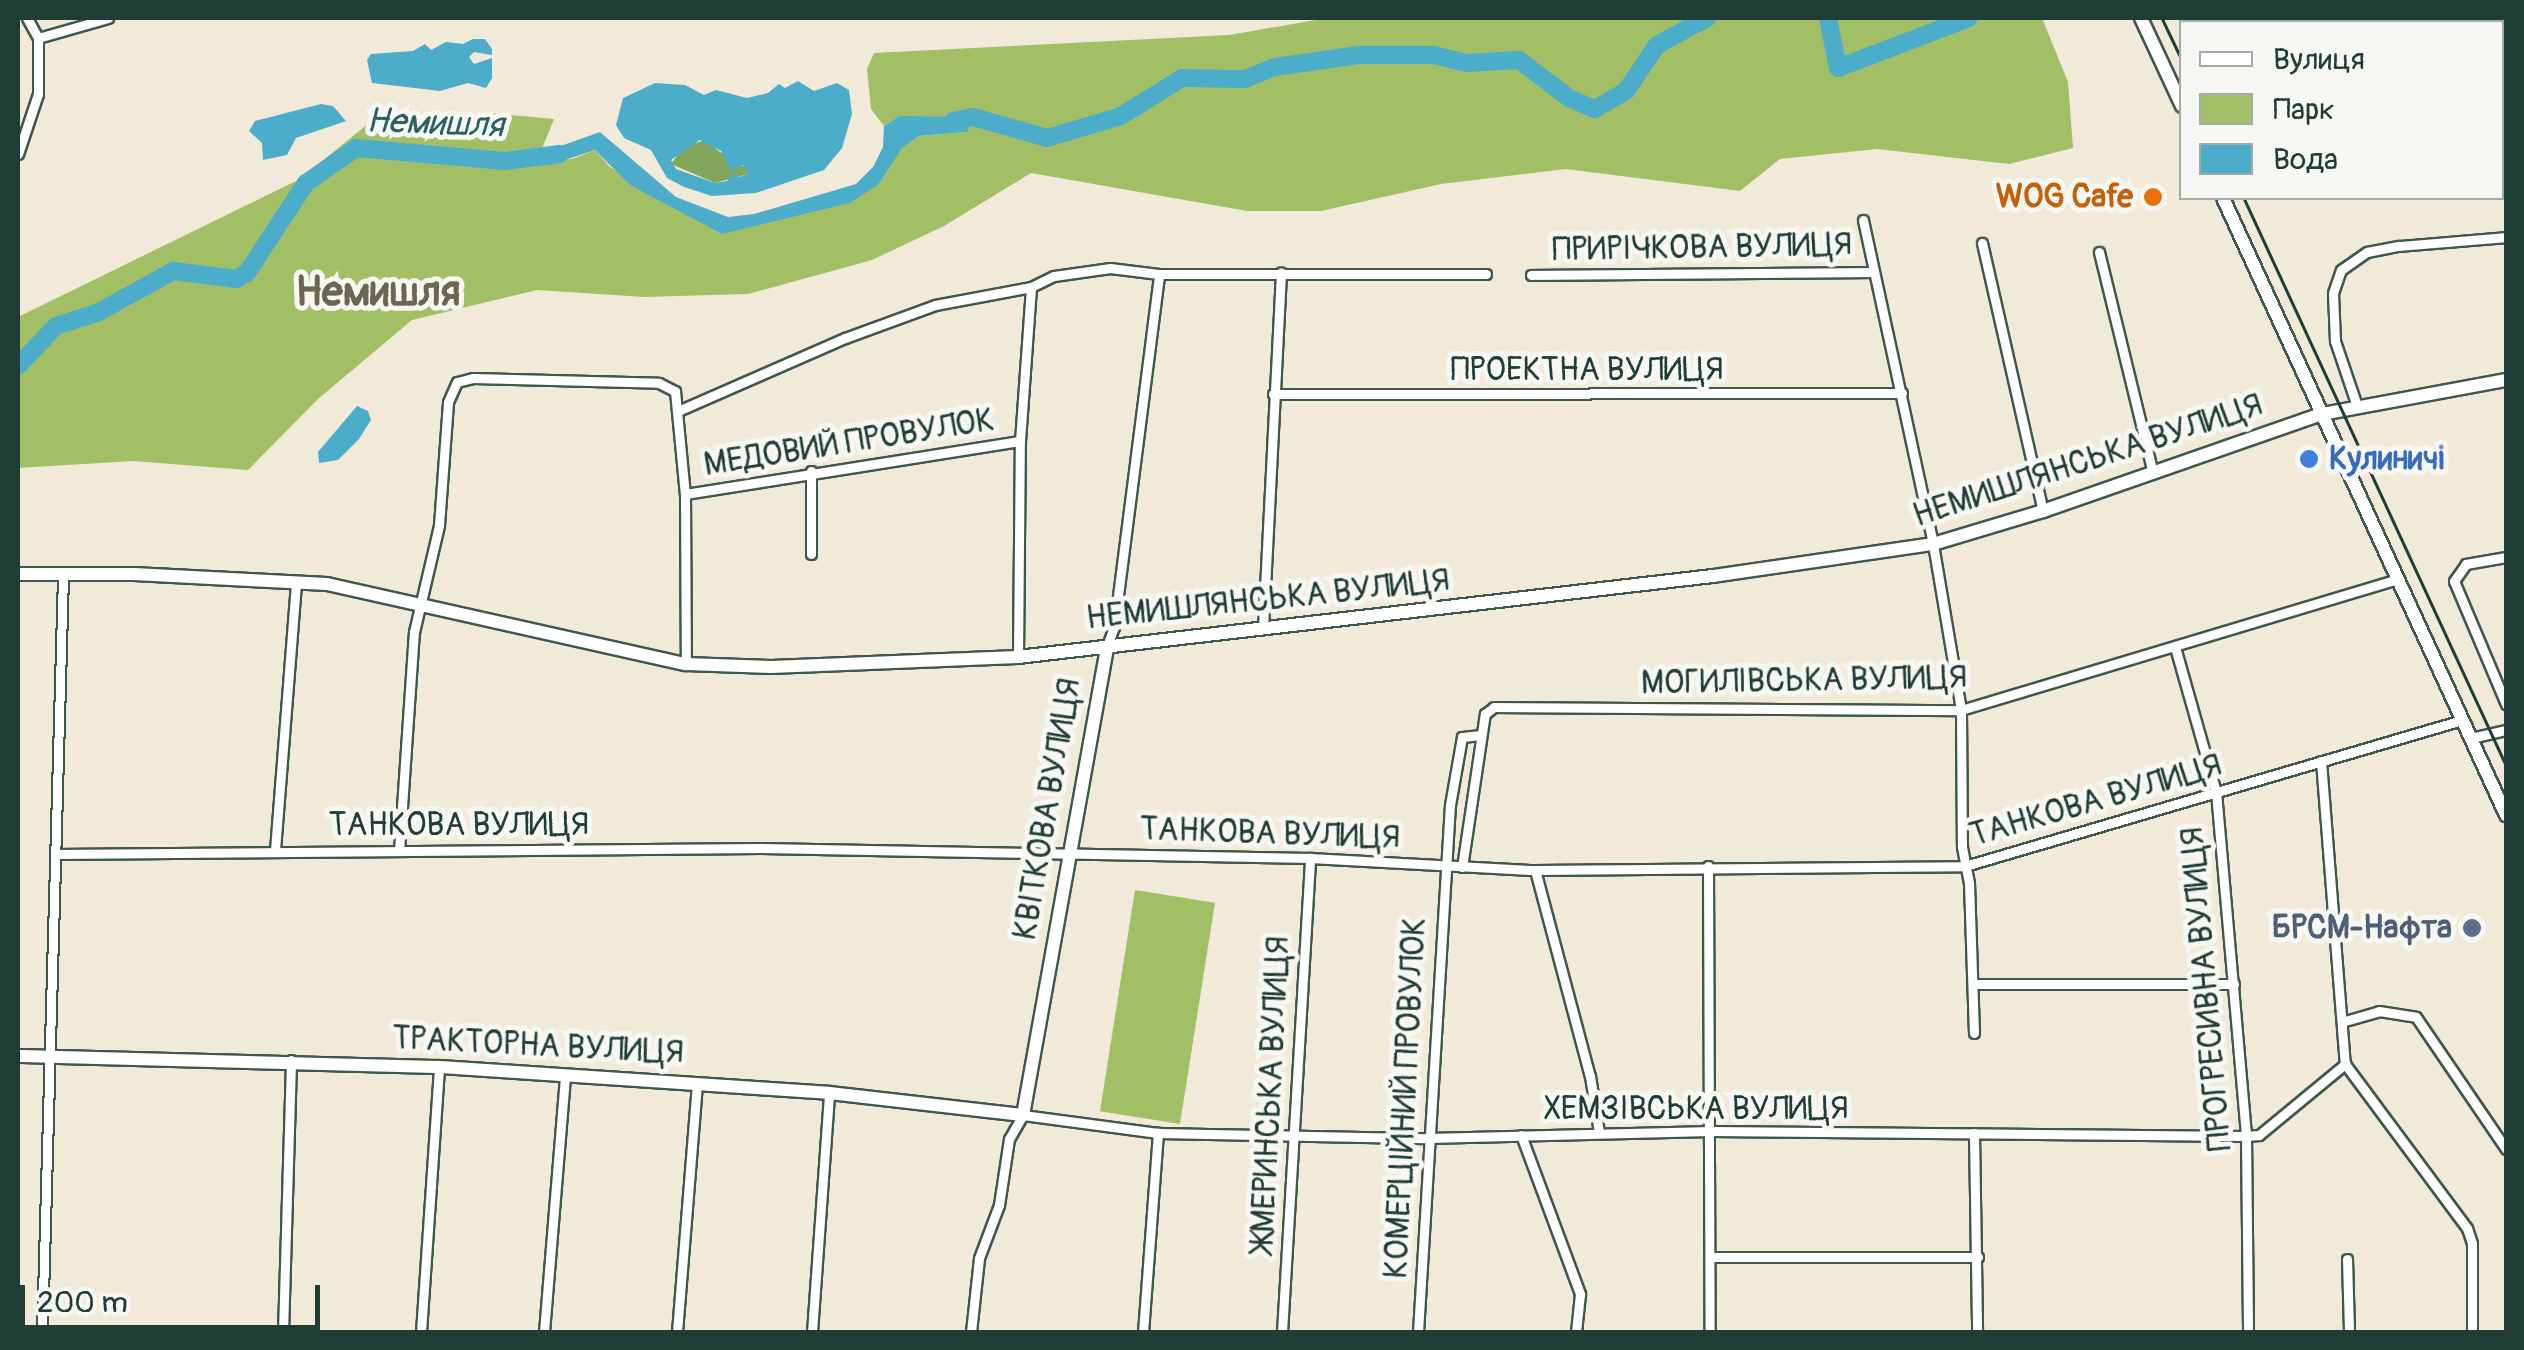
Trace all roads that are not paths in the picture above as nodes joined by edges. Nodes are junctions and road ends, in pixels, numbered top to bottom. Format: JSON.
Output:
{"nodes":[{"id":1,"x":28,"y":18,"type":"edge"},
{"id":2,"x":108,"y":18,"type":"edge"},
{"id":3,"x":2141,"y":18,"type":"edge"},
{"id":4,"x":38,"y":38,"type":"junction"},
{"id":5,"x":2179,"y":100,"type":"edge"},
{"id":6,"x":18,"y":154,"type":"edge"},
{"id":7,"x":2224,"y":200,"type":"edge"},
{"id":8,"x":1863,"y":220,"type":"dead end"},
{"id":9,"x":2506,"y":237,"type":"edge"},
{"id":10,"x":1982,"y":243,"type":"dead end"},
{"id":11,"x":2099,"y":252,"type":"dead end"},
{"id":12,"x":1281,"y":272,"type":"junction"},
{"id":13,"x":1874,"y":272,"type":"junction"},
{"id":14,"x":1158,"y":274,"type":"junction"},
{"id":15,"x":1486,"y":274,"type":"dead end"},
{"id":16,"x":1532,"y":275,"type":"dead end"},
{"id":17,"x":1031,"y":287,"type":"junction"},
{"id":18,"x":2506,"y":380,"type":"edge"},
{"id":19,"x":1902,"y":393,"type":"junction"},
{"id":20,"x":1272,"y":394,"type":"junction"},
{"id":21,"x":2357,"y":406,"type":"junction"},
{"id":22,"x":680,"y":410,"type":"junction"},
{"id":23,"x":2322,"y":414,"type":"junction"},
{"id":24,"x":1020,"y":441,"type":"junction"},
{"id":25,"x":811,"y":471,"type":"junction"},
{"id":26,"x":2153,"y":474,"type":"junction"},
{"id":27,"x":685,"y":494,"type":"junction"},
{"id":28,"x":2043,"y":512,"type":"junction"},
{"id":29,"x":1933,"y":544,"type":"junction"},
{"id":30,"x":812,"y":554,"type":"dead end"},
{"id":31,"x":2506,"y":557,"type":"edge"},
{"id":32,"x":18,"y":574,"type":"edge"},
{"id":33,"x":63,"y":574,"type":"junction"},
{"id":34,"x":2397,"y":579,"type":"junction"},
{"id":35,"x":296,"y":582,"type":"junction"},
{"id":36,"x":418,"y":605,"type":"junction"},
{"id":37,"x":1264,"y":628,"type":"junction"},
{"id":38,"x":1107,"y":646,"type":"junction"},
{"id":39,"x":2175,"y":647,"type":"junction"},
{"id":40,"x":1018,"y":657,"type":"junction"},
{"id":41,"x":686,"y":664,"type":"junction"},
{"id":42,"x":2506,"y":704,"type":"edge"},
{"id":43,"x":1961,"y":710,"type":"junction"},
{"id":44,"x":2462,"y":720,"type":"junction"},
{"id":45,"x":2506,"y":730,"type":"edge"},
{"id":46,"x":1481,"y":735,"type":"junction"},
{"id":47,"x":2471,"y":738,"type":"junction"},
{"id":48,"x":2321,"y":761,"type":"junction"},
{"id":49,"x":2216,"y":792,"type":"junction"},
{"id":50,"x":2506,"y":816,"type":"edge"},
{"id":51,"x":275,"y":850,"type":"junction"},
{"id":52,"x":398,"y":851,"type":"junction"},
{"id":53,"x":1068,"y":853,"type":"junction"},
{"id":54,"x":54,"y":854,"type":"junction"},
{"id":55,"x":1310,"y":858,"type":"junction"},
{"id":56,"x":1446,"y":866,"type":"junction"},
{"id":57,"x":1708,"y":866,"type":"junction"},
{"id":58,"x":1965,"y":866,"type":"junction"},
{"id":59,"x":1462,"y":867,"type":"junction"},
{"id":60,"x":1535,"y":870,"type":"junction"},
{"id":61,"x":1974,"y":984,"type":"junction"},
{"id":62,"x":2234,"y":984,"type":"junction"},
{"id":63,"x":2345,"y":1021,"type":"junction"},
{"id":64,"x":1974,"y":1033,"type":"dead end"},
{"id":65,"x":18,"y":1056,"type":"edge"},
{"id":66,"x":49,"y":1056,"type":"junction"},
{"id":67,"x":291,"y":1060,"type":"junction"},
{"id":68,"x":2345,"y":1064,"type":"junction"},
{"id":69,"x":439,"y":1067,"type":"junction"},
{"id":70,"x":566,"y":1076,"type":"junction"},
{"id":71,"x":697,"y":1083,"type":"junction"},
{"id":72,"x":828,"y":1093,"type":"junction"},
{"id":73,"x":1023,"y":1115,"type":"junction"},
{"id":74,"x":1710,"y":1131,"type":"junction"},
{"id":75,"x":1599,"y":1132,"type":"junction"},
{"id":76,"x":1158,"y":1133,"type":"junction"},
{"id":77,"x":1974,"y":1134,"type":"junction"},
{"id":78,"x":1292,"y":1135,"type":"junction"},
{"id":79,"x":1521,"y":1136,"type":"junction"},
{"id":80,"x":2246,"y":1136,"type":"junction"},
{"id":81,"x":1427,"y":1138,"type":"junction"},
{"id":82,"x":2506,"y":1149,"type":"edge"},
{"id":83,"x":1711,"y":1257,"type":"junction"},
{"id":84,"x":1978,"y":1258,"type":"junction"},
{"id":85,"x":2348,"y":1259,"type":"dead end"},
{"id":86,"x":42,"y":1332,"type":"edge"},
{"id":87,"x":283,"y":1332,"type":"edge"},
{"id":88,"x":421,"y":1332,"type":"edge"},
{"id":89,"x":544,"y":1332,"type":"edge"},
{"id":90,"x":677,"y":1332,"type":"edge"},
{"id":91,"x":812,"y":1332,"type":"edge"},
{"id":92,"x":971,"y":1332,"type":"edge"},
{"id":93,"x":1143,"y":1332,"type":"edge"},
{"id":94,"x":1282,"y":1332,"type":"edge"},
{"id":95,"x":1418,"y":1332,"type":"edge"},
{"id":96,"x":1576,"y":1332,"type":"edge"},
{"id":97,"x":1710,"y":1332,"type":"edge"},
{"id":98,"x":1977,"y":1332,"type":"edge"},
{"id":99,"x":2248,"y":1332,"type":"edge"},
{"id":100,"x":2349,"y":1332,"type":"edge"},
{"id":101,"x":2472,"y":1332,"type":"edge"}],
"edges":[{"from":1,"to":4,"type":"street"},
{"from":2,"to":4,"type":"street"},
{"from":3,"to":5,"type":"street"},
{"from":4,"to":6,"type":"street"},
{"from":7,"to":23,"type":"street"},
{"from":8,"to":13,"type":"street"},
{"from":9,"to":21,"type":"street"},
{"from":10,"to":28,"type":"street"},
{"from":11,"to":26,"type":"street"},
{"from":12,"to":14,"type":"street"},
{"from":12,"to":15,"type":"street"},
{"from":12,"to":20,"type":"street"},
{"from":13,"to":16,"type":"street","name":"ПРИРІЧКОВА ВУЛИЦЯ"},
{"from":13,"to":19,"type":"street"},
{"from":14,"to":17,"type":"street"},
{"from":14,"to":38,"type":"street","name":"КВІТКОВА ВУЛИЦЯ"},
{"from":17,"to":22,"type":"street"},
{"from":17,"to":24,"type":"street"},
{"from":18,"to":21,"type":"street","name":"НЕМИШЛЯНСЬКА ВУЛИЦЯ"},
{"from":19,"to":20,"type":"street","name":"ПРОЕКТНА ВУЛИЦЯ"},
{"from":19,"to":29,"type":"street"},
{"from":20,"to":37,"type":"street"},
{"from":21,"to":23,"type":"street","name":"НЕМИШЛЯНСЬКА ВУЛИЦЯ"},
{"from":22,"to":27,"type":"street"},
{"from":22,"to":36,"type":"street"},
{"from":23,"to":26,"type":"street","name":"НЕМИШЛЯНСЬКА ВУЛИЦЯ"},
{"from":23,"to":34,"type":"street"},
{"from":24,"to":25,"type":"street","name":"МЕДОВИЙ ПРОВУЛОК"},
{"from":24,"to":40,"type":"street"},
{"from":25,"to":27,"type":"street","name":"МЕДОВИЙ ПРОВУЛОК"},
{"from":25,"to":30,"type":"street"},
{"from":26,"to":28,"type":"street","name":"НЕМИШЛЯНСЬКА ВУЛИЦЯ"},
{"from":27,"to":41,"type":"street"},
{"from":28,"to":29,"type":"street","name":"НЕМИШЛЯНСЬКА ВУЛИЦЯ"},
{"from":29,"to":37,"type":"street","name":"НЕМИШЛЯНСЬКА ВУЛИЦЯ"},
{"from":29,"to":43,"type":"street"},
{"from":31,"to":42,"type":"street"},
{"from":32,"to":33,"type":"street","name":"НЕМИШЛЯНСЬКА ВУЛИЦЯ"},
{"from":33,"to":35,"type":"street","name":"НЕМИШЛЯНСЬКА ВУЛИЦЯ"},
{"from":33,"to":54,"type":"street"},
{"from":34,"to":39,"type":"street","name":"МОГИЛІВСЬКА ВУЛИЦЯ"},
{"from":34,"to":44,"type":"street"},
{"from":35,"to":36,"type":"street","name":"НЕМИШЛЯНСЬКА ВУЛИЦЯ"},
{"from":35,"to":51,"type":"street"},
{"from":36,"to":41,"type":"street","name":"НЕМИШЛЯНСЬКА ВУЛИЦЯ"},
{"from":36,"to":52,"type":"street"},
{"from":37,"to":38,"type":"street","name":"НЕМИШЛЯНСЬКА ВУЛИЦЯ"},
{"from":38,"to":40,"type":"street","name":"НЕМИШЛЯНСЬКА ВУЛИЦЯ"},
{"from":38,"to":53,"type":"street","name":"КВІТКОВА ВУЛИЦЯ"},
{"from":39,"to":43,"type":"street","name":"МОГИЛІВСЬКА ВУЛИЦЯ"},
{"from":39,"to":49,"type":"street","name":"ПРОГРЕСИВНА ВУЛИЦЯ"},
{"from":40,"to":41,"type":"street","name":"НЕМИШЛЯНСЬКА ВУЛИЦЯ"},
{"from":43,"to":46,"type":"street","name":"МОГИЛІВСЬКА ВУЛИЦЯ"},
{"from":43,"to":58,"type":"street"},
{"from":44,"to":47,"type":"street"},
{"from":44,"to":48,"type":"street","name":"ТАНКОВА ВУЛИЦЯ"},
{"from":45,"to":47,"type":"street"},
{"from":46,"to":56,"type":"street","name":"КОМЕРЦІЙНИЙ ПРОВУЛОК"},
{"from":46,"to":59,"type":"street"},
{"from":47,"to":50,"type":"street"},
{"from":48,"to":49,"type":"street","name":"ТАНКОВА ВУЛИЦЯ"},
{"from":48,"to":63,"type":"street"},
{"from":49,"to":58,"type":"street","name":"ТАНКОВА ВУЛИЦЯ"},
{"from":49,"to":62,"type":"street","name":"ПРОГРЕСИВНА ВУЛИЦЯ"},
{"from":51,"to":52,"type":"street","name":"ТАНКОВА ВУЛИЦЯ"},
{"from":51,"to":54,"type":"street","name":"ТАНКОВА ВУЛИЦЯ"},
{"from":52,"to":53,"type":"street","name":"ТАНКОВА ВУЛИЦЯ"},
{"from":53,"to":55,"type":"street","name":"ТАНКОВА ВУЛИЦЯ"},
{"from":53,"to":73,"type":"street","name":"КВІТКОВА ВУЛИЦЯ"},
{"from":54,"to":66,"type":"street"},
{"from":55,"to":56,"type":"street","name":"ТАНКОВА ВУЛИЦЯ"},
{"from":55,"to":78,"type":"street","name":"ЖМЕРИНСЬКА ВУЛИЦЯ"},
{"from":56,"to":59,"type":"street","name":"ТАНКОВА ВУЛИЦЯ"},
{"from":56,"to":81,"type":"street","name":"КОМЕРЦІЙНИЙ ПРОВУЛОК"},
{"from":57,"to":58,"type":"street","name":"ТАНКОВА ВУЛИЦЯ"},
{"from":57,"to":60,"type":"street","name":"ТАНКОВА ВУЛИЦЯ"},
{"from":57,"to":74,"type":"street"},
{"from":58,"to":61,"type":"street"},
{"from":59,"to":60,"type":"street","name":"ТАНКОВА ВУЛИЦЯ"},
{"from":60,"to":75,"type":"street"},
{"from":61,"to":62,"type":"street"},
{"from":61,"to":64,"type":"street"},
{"from":62,"to":80,"type":"street","name":"ПРОГРЕСИВНА ВУЛИЦЯ"},
{"from":63,"to":68,"type":"street"},
{"from":63,"to":82,"type":"street"},
{"from":65,"to":66,"type":"street","name":"ТРАКТОРНА ВУЛИЦЯ"},
{"from":66,"to":67,"type":"street","name":"ТРАКТОРНА ВУЛИЦЯ"},
{"from":66,"to":86,"type":"street"},
{"from":67,"to":69,"type":"street","name":"ТРАКТОРНА ВУЛИЦЯ"},
{"from":67,"to":87,"type":"street"},
{"from":68,"to":80,"type":"street"},
{"from":68,"to":101,"type":"street"},
{"from":69,"to":70,"type":"street","name":"ТРАКТОРНА ВУЛИЦЯ"},
{"from":69,"to":88,"type":"street"},
{"from":70,"to":71,"type":"street","name":"ТРАКТОРНА ВУЛИЦЯ"},
{"from":70,"to":89,"type":"street"},
{"from":71,"to":72,"type":"street","name":"ТРАКТОРНА ВУЛИЦЯ"},
{"from":71,"to":90,"type":"street"},
{"from":72,"to":73,"type":"street","name":"ТРАКТОРНА ВУЛИЦЯ"},
{"from":72,"to":91,"type":"street"},
{"from":73,"to":76,"type":"street","name":"ХЕМЗІВСЬКА ВУЛИЦЯ"},
{"from":73,"to":92,"type":"street"},
{"from":74,"to":75,"type":"street","name":"ХЕМЗІВСЬКА ВУЛИЦЯ"},
{"from":74,"to":77,"type":"street","name":"ХЕМЗІВСЬКА ВУЛИЦЯ"},
{"from":74,"to":83,"type":"street"},
{"from":75,"to":79,"type":"street","name":"ХЕМЗІВСЬКА ВУЛИЦЯ"},
{"from":76,"to":78,"type":"street","name":"ХЕМЗІВСЬКА ВУЛИЦЯ"},
{"from":76,"to":93,"type":"street"},
{"from":77,"to":80,"type":"street","name":"ХЕМЗІВСЬКА ВУЛИЦЯ"},
{"from":77,"to":84,"type":"street"},
{"from":78,"to":81,"type":"street","name":"ХЕМЗІВСЬКА ВУЛИЦЯ"},
{"from":78,"to":94,"type":"street","name":"ЖМЕРИНСЬКА ВУЛИЦЯ"},
{"from":79,"to":81,"type":"street","name":"ХЕМЗІВСЬКА ВУЛИЦЯ"},
{"from":79,"to":96,"type":"street"},
{"from":80,"to":99,"type":"street","name":"ПРОГРЕСИВНА ВУЛИЦЯ"},
{"from":81,"to":95,"type":"street","name":"КОМЕРЦІЙНИЙ ПРОВУЛОК"},
{"from":83,"to":84,"type":"street"},
{"from":83,"to":97,"type":"street"},
{"from":84,"to":98,"type":"street"},
{"from":85,"to":100,"type":"street"}]}
